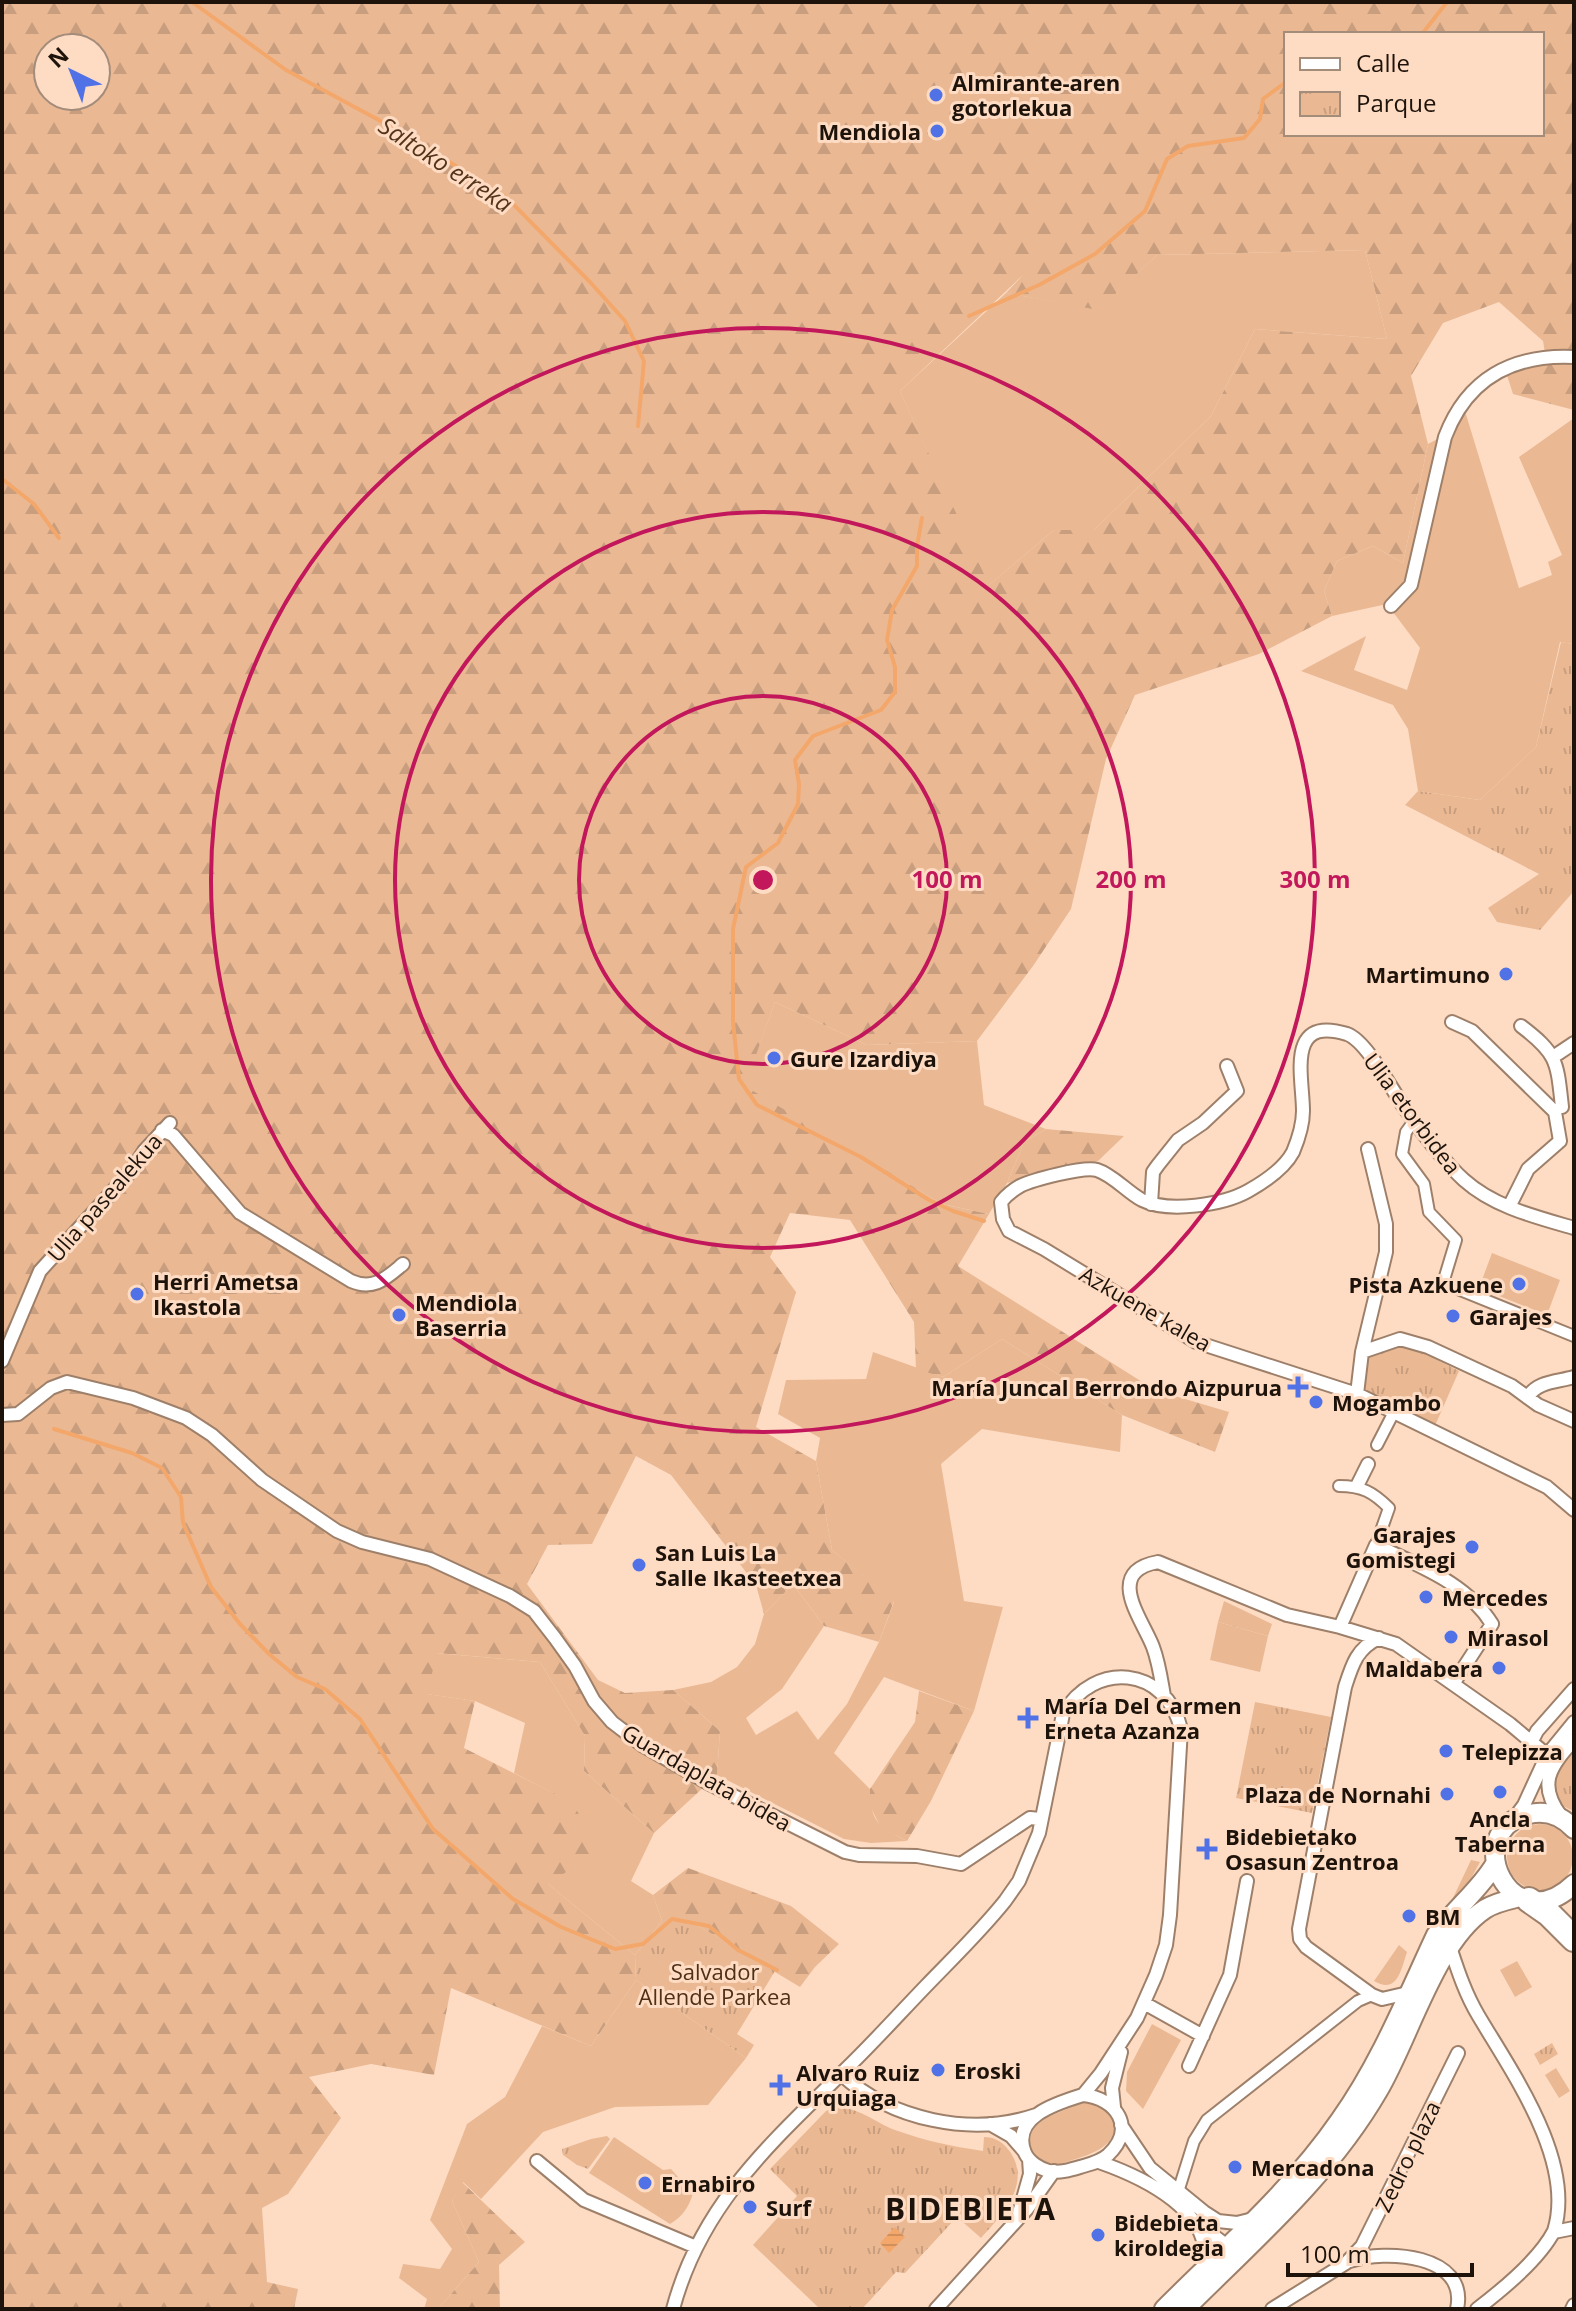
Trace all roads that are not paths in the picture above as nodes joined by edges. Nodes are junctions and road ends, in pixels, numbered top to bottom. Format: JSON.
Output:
{"nodes":[{"id":1,"x":1574,"y":357,"type":"edge"},
{"id":2,"x":1391,"y":606,"type":"dead end"},
{"id":3,"x":1452,"y":1022,"type":"dead end"},
{"id":4,"x":1521,"y":1026,"type":"dead end"},
{"id":5,"x":1574,"y":1043,"type":"edge"},
{"id":6,"x":1553,"y":1057,"type":"junction"},
{"id":7,"x":1227,"y":1066,"type":"dead end"},
{"id":8,"x":1574,"y":1101,"type":"edge"},
{"id":9,"x":1558,"y":1110,"type":"junction"},
{"id":10,"x":1414,"y":1121,"type":"junction"},
{"id":11,"x":1560,"y":1141,"type":"junction"},
{"id":12,"x":1574,"y":1142,"type":"edge"},
{"id":13,"x":1368,"y":1149,"type":"dead end"},
{"id":14,"x":1151,"y":1204,"type":"junction"},
{"id":15,"x":1509,"y":1207,"type":"junction"},
{"id":16,"x":1574,"y":1228,"type":"edge"},
{"id":17,"x":403,"y":1264,"type":"dead end"},
{"id":18,"x":1574,"y":1336,"type":"edge"},
{"id":19,"x":1362,"y":1352,"type":"junction"},
{"id":20,"x":2,"y":1361,"type":"edge"},
{"id":21,"x":1574,"y":1377,"type":"edge"},
{"id":22,"x":1357,"y":1394,"type":"junction"},
{"id":23,"x":1528,"y":1397,"type":"junction"},
{"id":24,"x":1394,"y":1412,"type":"junction"},
{"id":25,"x":2,"y":1415,"type":"edge"},
{"id":26,"x":1574,"y":1421,"type":"edge"},
{"id":27,"x":1377,"y":1445,"type":"dead end"},
{"id":28,"x":1368,"y":1464,"type":"dead end"},
{"id":29,"x":1339,"y":1486,"type":"dead end"},
{"id":30,"x":1357,"y":1486,"type":"junction"},
{"id":31,"x":1574,"y":1510,"type":"edge"},
{"id":32,"x":1376,"y":1545,"type":"junction"},
{"id":33,"x":1340,"y":1627,"type":"junction"},
{"id":34,"x":1379,"y":1638,"type":"junction"},
{"id":35,"x":1453,"y":1684,"type":"junction"},
{"id":36,"x":1574,"y":1689,"type":"edge"},
{"id":37,"x":1164,"y":1696,"type":"junction"},
{"id":38,"x":1574,"y":1722,"type":"edge"},
{"id":39,"x":1574,"y":1740,"type":"edge"},
{"id":40,"x":1532,"y":1741,"type":"junction"},
{"id":41,"x":1547,"y":1755,"type":"junction"},
{"id":42,"x":1040,"y":1819,"type":"junction"},
{"id":43,"x":1511,"y":1822,"type":"junction"},
{"id":44,"x":1568,"y":1824,"type":"edge"},
{"id":45,"x":1495,"y":1864,"type":"junction"},
{"id":46,"x":1247,"y":1881,"type":"dead end"},
{"id":47,"x":1574,"y":1884,"type":"edge"},
{"id":48,"x":1524,"y":1898,"type":"junction"},
{"id":49,"x":1574,"y":1939,"type":"edge"},
{"id":50,"x":1450,"y":1947,"type":"junction"},
{"id":51,"x":1408,"y":1993,"type":"junction"},
{"id":52,"x":1372,"y":1995,"type":"junction"},
{"id":53,"x":1144,"y":2003,"type":"junction"},
{"id":54,"x":1127,"y":2035,"type":"junction"},
{"id":55,"x":1203,"y":2036,"type":"junction"},
{"id":56,"x":1458,"y":2053,"type":"dead end"},
{"id":57,"x":1189,"y":2066,"type":"dead end"},
{"id":58,"x":841,"y":2074,"type":"junction"},
{"id":59,"x":1083,"y":2095,"type":"junction"},
{"id":60,"x":1114,"y":2107,"type":"junction"},
{"id":61,"x":1036,"y":2115,"type":"junction"},
{"id":62,"x":990,"y":2124,"type":"junction"},
{"id":63,"x":1121,"y":2125,"type":"junction"},
{"id":64,"x":1027,"y":2155,"type":"junction"},
{"id":65,"x":537,"y":2161,"type":"dead end"},
{"id":66,"x":1099,"y":2162,"type":"junction"},
{"id":67,"x":1559,"y":2163,"type":"junction"},
{"id":68,"x":1054,"y":2171,"type":"junction"},
{"id":69,"x":1569,"y":2187,"type":"dead end"},
{"id":70,"x":1178,"y":2192,"type":"junction"},
{"id":71,"x":1256,"y":2218,"type":"junction"},
{"id":72,"x":1017,"y":2219,"type":"junction"},
{"id":73,"x":1195,"y":2221,"type":"junction"},
{"id":74,"x":1218,"y":2221,"type":"junction"},
{"id":75,"x":1574,"y":2228,"type":"edge"},
{"id":76,"x":1554,"y":2232,"type":"junction"},
{"id":77,"x":1366,"y":2239,"type":"junction"},
{"id":78,"x":1253,"y":2243,"type":"junction"},
{"id":79,"x":1229,"y":2245,"type":"junction"},
{"id":80,"x":696,"y":2247,"type":"junction"},
{"id":81,"x":1377,"y":2255,"type":"junction"},
{"id":82,"x":1346,"y":2263,"type":"junction"},
{"id":83,"x":1227,"y":2269,"type":"junction"},
{"id":84,"x":1202,"y":2271,"type":"junction"},
{"id":85,"x":673,"y":2309,"type":"edge"},
{"id":86,"x":936,"y":2309,"type":"edge"},
{"id":87,"x":1164,"y":2309,"type":"edge"},
{"id":88,"x":1185,"y":2309,"type":"edge"},
{"id":89,"x":1272,"y":2309,"type":"edge"},
{"id":90,"x":1457,"y":2309,"type":"edge"},
{"id":91,"x":1477,"y":2309,"type":"edge"}],
"edges":[{"from":1,"to":2,"type":"street"},
{"from":3,"to":9,"type":"street"},
{"from":4,"to":6,"type":"street"},
{"from":5,"to":6,"type":"street"},
{"from":6,"to":9,"type":"street"},
{"from":7,"to":14,"type":"street"},
{"from":8,"to":9,"type":"street"},
{"from":9,"to":11,"type":"street"},
{"from":10,"to":14,"type":"street","name":"Ulia etorbidea"},
{"from":10,"to":15,"type":"street","name":"Ulia etorbidea"},
{"from":10,"to":18,"type":"street"},
{"from":11,"to":12,"type":"street"},
{"from":11,"to":15,"type":"street"},
{"from":13,"to":19,"type":"street"},
{"from":14,"to":22,"type":"street","name":"Azkuene kalea"},
{"from":15,"to":16,"type":"street","name":"Ulia etorbidea"},
{"from":17,"to":20,"type":"street","name":"Ulia pasealekua"},
{"from":19,"to":22,"type":"street"},
{"from":19,"to":23,"type":"street"},
{"from":21,"to":23,"type":"street"},
{"from":22,"to":24,"type":"street","name":"Azkuene kalea"},
{"from":23,"to":26,"type":"street"},
{"from":24,"to":27,"type":"street"},
{"from":24,"to":31,"type":"street","name":"Azkuene kalea"},
{"from":25,"to":42,"type":"street","name":"Guardaplata bidea"},
{"from":28,"to":30,"type":"street"},
{"from":29,"to":30,"type":"street"},
{"from":30,"to":32,"type":"street"},
{"from":32,"to":33,"type":"street"},
{"from":32,"to":35,"type":"street"},
{"from":33,"to":34,"type":"street"},
{"from":33,"to":37,"type":"street"},
{"from":34,"to":35,"type":"street"},
{"from":34,"to":52,"type":"street"},
{"from":35,"to":40,"type":"street"},
{"from":36,"to":40,"type":"street"},
{"from":37,"to":42,"type":"street"},
{"from":37,"to":53,"type":"street"},
{"from":38,"to":41,"type":"street"},
{"from":39,"to":44,"type":"street"},
{"from":40,"to":41,"type":"street"},
{"from":41,"to":43,"type":"street"},
{"from":42,"to":58,"type":"street"},
{"from":43,"to":44,"type":"main road"},
{"from":43,"to":45,"type":"main road"},
{"from":45,"to":48,"type":"main road"},
{"from":45,"to":51,"type":"main road"},
{"from":46,"to":55,"type":"street"},
{"from":47,"to":48,"type":"main road"},
{"from":48,"to":49,"type":"highway"},
{"from":48,"to":50,"type":"main road"},
{"from":50,"to":67,"type":"street"},
{"from":50,"to":78,"type":"main road"},
{"from":51,"to":52,"type":"street"},
{"from":51,"to":71,"type":"main road"},
{"from":52,"to":70,"type":"street"},
{"from":53,"to":54,"type":"street"},
{"from":53,"to":55,"type":"street"},
{"from":54,"to":59,"type":"street"},
{"from":54,"to":60,"type":"street"},
{"from":55,"to":57,"type":"street"},
{"from":56,"to":77,"type":"street","name":"Zedro plaza"},
{"from":58,"to":62,"type":"street"},
{"from":58,"to":80,"type":"street"},
{"from":59,"to":60,"type":"street"},
{"from":59,"to":61,"type":"street"},
{"from":60,"to":63,"type":"street"},
{"from":61,"to":62,"type":"street"},
{"from":61,"to":64,"type":"street"},
{"from":62,"to":64,"type":"street"},
{"from":63,"to":66,"type":"street"},
{"from":63,"to":70,"type":"street"},
{"from":64,"to":68,"type":"street"},
{"from":64,"to":72,"type":"street"},
{"from":65,"to":80,"type":"street"},
{"from":66,"to":68,"type":"street"},
{"from":66,"to":73,"type":"street"},
{"from":67,"to":69,"type":"street"},
{"from":67,"to":76,"type":"street"},
{"from":68,"to":72,"type":"street"},
{"from":70,"to":74,"type":"street"},
{"from":71,"to":74,"type":"street"},
{"from":71,"to":79,"type":"main road"},
{"from":72,"to":86,"type":"street"},
{"from":73,"to":79,"type":"street"},
{"from":73,"to":84,"type":"street"},
{"from":74,"to":79,"type":"street"},
{"from":75,"to":76,"type":"street"},
{"from":76,"to":91,"type":"street"},
{"from":77,"to":81,"type":"street"},
{"from":77,"to":82,"type":"street","name":"Zedro plaza"},
{"from":78,"to":79,"type":"street"},
{"from":78,"to":83,"type":"main road"},
{"from":79,"to":83,"type":"street"},
{"from":79,"to":84,"type":"main road"},
{"from":80,"to":85,"type":"street"},
{"from":81,"to":82,"type":"street"},
{"from":81,"to":90,"type":"street"},
{"from":82,"to":89,"type":"street","name":"Zedro plaza"},
{"from":83,"to":88,"type":"main road"},
{"from":84,"to":87,"type":"main road"}]}
